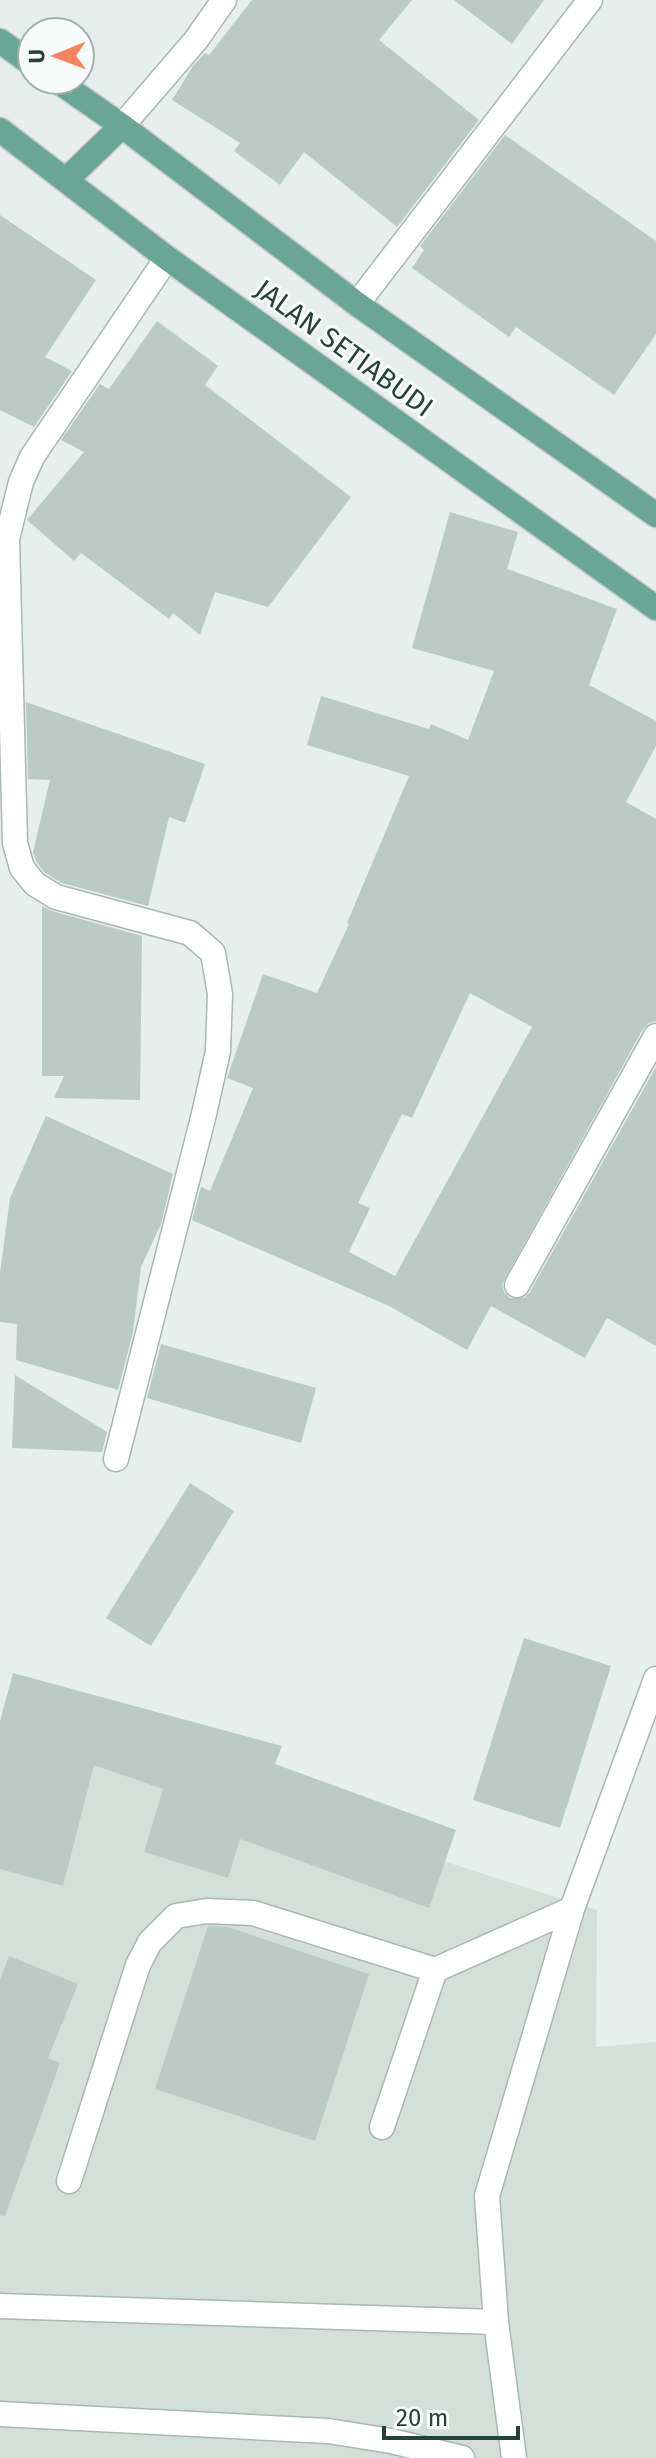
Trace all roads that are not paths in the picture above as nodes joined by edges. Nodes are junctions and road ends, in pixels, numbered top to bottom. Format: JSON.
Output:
{"nodes":[{"id":1,"x":224,"y":0,"type":"edge"},
{"id":2,"x":590,"y":0,"type":"edge"},
{"id":3,"x":79,"y":96,"type":"edge"},
{"id":4,"x":122,"y":126,"type":"junction"},
{"id":5,"x":0,"y":130,"type":"edge"},
{"id":6,"x":66,"y":180,"type":"junction"},
{"id":7,"x":167,"y":258,"type":"junction"},
{"id":8,"x":357,"y":304,"type":"junction"},
{"id":9,"x":656,"y":515,"type":"edge"},
{"id":10,"x":656,"y":608,"type":"edge"},
{"id":11,"x":656,"y":1036,"type":"edge"},
{"id":12,"x":517,"y":1285,"type":"dead end"},
{"id":13,"x":116,"y":1459,"type":"dead end"},
{"id":14,"x":656,"y":1679,"type":"edge"},
{"id":15,"x":572,"y":1909,"type":"junction"},
{"id":16,"x":435,"y":1970,"type":"junction"},
{"id":17,"x":382,"y":2127,"type":"dead end"},
{"id":18,"x":69,"y":2181,"type":"dead end"},
{"id":19,"x":0,"y":2306,"type":"edge"},
{"id":20,"x":496,"y":2322,"type":"junction"},
{"id":21,"x":0,"y":2414,"type":"edge"},
{"id":22,"x":462,"y":2458,"type":"edge"},
{"id":23,"x":514,"y":2458,"type":"edge"}],
"edges":[{"from":1,"to":4,"type":"street"},
{"from":2,"to":8,"type":"street"},
{"from":3,"to":4,"type":"main road","name":"JALAN SETIABUDI"},
{"from":4,"to":6,"type":"main road"},
{"from":4,"to":8,"type":"main road","name":"JALAN SETIABUDI"},
{"from":5,"to":6,"type":"main road","name":"JALAN SETIABUDI"},
{"from":6,"to":7,"type":"main road","name":"JALAN SETIABUDI"},
{"from":7,"to":10,"type":"main road","name":"JALAN SETIABUDI"},
{"from":7,"to":13,"type":"street"},
{"from":8,"to":9,"type":"main road","name":"JALAN SETIABUDI"},
{"from":11,"to":12,"type":"street"},
{"from":14,"to":15,"type":"street"},
{"from":15,"to":16,"type":"street"},
{"from":15,"to":20,"type":"street"},
{"from":16,"to":17,"type":"street"},
{"from":16,"to":18,"type":"street"},
{"from":19,"to":20,"type":"street"},
{"from":20,"to":23,"type":"street"},
{"from":21,"to":22,"type":"street"}]}
